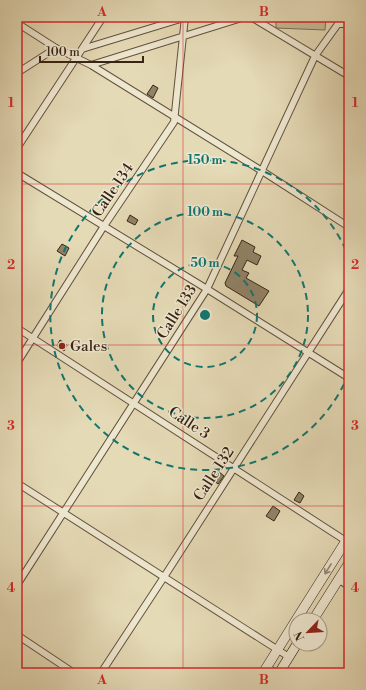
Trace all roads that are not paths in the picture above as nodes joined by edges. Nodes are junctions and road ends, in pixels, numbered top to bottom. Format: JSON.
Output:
{"nodes":[{"id":1,"x":103,"y":17,"type":"edge"},
{"id":2,"x":186,"y":17,"type":"edge"},
{"id":3,"x":245,"y":17,"type":"edge"},
{"id":4,"x":251,"y":17,"type":"edge"},
{"id":5,"x":343,"y":17,"type":"edge"},
{"id":6,"x":17,"y":23,"type":"edge"},
{"id":7,"x":338,"y":24,"type":"junction"},
{"id":8,"x":349,"y":24,"type":"edge"},
{"id":9,"x":183,"y":36,"type":"junction"},
{"id":10,"x":56,"y":48,"type":"junction"},
{"id":11,"x":82,"y":49,"type":"junction"},
{"id":12,"x":315,"y":56,"type":"junction"},
{"id":13,"x":76,"y":58,"type":"junction"},
{"id":14,"x":92,"y":65,"type":"junction"},
{"id":15,"x":17,"y":73,"type":"edge"},
{"id":16,"x":349,"y":76,"type":"edge"},
{"id":17,"x":175,"y":118,"type":"junction"},
{"id":18,"x":17,"y":148,"type":"edge"},
{"id":19,"x":262,"y":171,"type":"junction"},
{"id":20,"x":17,"y":173,"type":"edge"},
{"id":21,"x":104,"y":226,"type":"junction"},
{"id":22,"x":349,"y":227,"type":"edge"},
{"id":23,"x":208,"y":289,"type":"junction"},
{"id":24,"x":349,"y":289,"type":"edge"},
{"id":25,"x":17,"y":328,"type":"edge"},
{"id":26,"x":33,"y":338,"type":"junction"},
{"id":27,"x":308,"y":353,"type":"junction"},
{"id":28,"x":17,"y":363,"type":"edge"},
{"id":29,"x":349,"y":378,"type":"edge"},
{"id":30,"x":134,"y":403,"type":"junction"},
{"id":31,"x":234,"y":469,"type":"junction"},
{"id":32,"x":17,"y":483,"type":"edge"},
{"id":33,"x":63,"y":512,"type":"junction"},
{"id":34,"x":347,"y":539,"type":"edge"},
{"id":35,"x":349,"y":563,"type":"edge"},
{"id":36,"x":164,"y":578,"type":"junction"},
{"id":37,"x":339,"y":580,"type":"junction"},
{"id":38,"x":17,"y":585,"type":"edge"},
{"id":39,"x":349,"y":586,"type":"edge"},
{"id":40,"x":301,"y":612,"type":"edge"},
{"id":41,"x":318,"y":612,"type":"edge"},
{"id":42,"x":288,"y":633,"type":"edge"},
{"id":43,"x":17,"y":635,"type":"edge"},
{"id":44,"x":277,"y":650,"type":"junction"},
{"id":45,"x":292,"y":652,"type":"edge"},
{"id":46,"x":289,"y":657,"type":"junction"},
{"id":47,"x":265,"y":670,"type":"edge"},
{"id":48,"x":74,"y":673,"type":"edge"},
{"id":49,"x":101,"y":673,"type":"edge"},
{"id":50,"x":276,"y":673,"type":"edge"},
{"id":51,"x":279,"y":673,"type":"edge"}],
"edges":[{"from":1,"to":11,"type":"street"},
{"from":2,"to":9,"type":"street","name":"Calle 134"},
{"from":2,"to":11,"type":"street"},
{"from":3,"to":9,"type":"street"},
{"from":4,"to":12,"type":"street"},
{"from":5,"to":7,"type":"street","name":"Calle 133"},
{"from":6,"to":10,"type":"street"},
{"from":7,"to":8,"type":"street"},
{"from":7,"to":12,"type":"street","name":"Calle 133"},
{"from":9,"to":14,"type":"street"},
{"from":9,"to":17,"type":"street","name":"Calle 134"},
{"from":10,"to":13,"type":"street"},
{"from":10,"to":15,"type":"street"},
{"from":11,"to":13,"type":"street"},
{"from":12,"to":16,"type":"street"},
{"from":12,"to":19,"type":"street","name":"Calle 133"},
{"from":13,"to":14,"type":"street"},
{"from":13,"to":18,"type":"street"},
{"from":14,"to":17,"type":"street"},
{"from":17,"to":19,"type":"street"},
{"from":17,"to":21,"type":"street","name":"Calle 134"},
{"from":19,"to":22,"type":"street"},
{"from":19,"to":23,"type":"street","name":"Calle 133"},
{"from":20,"to":21,"type":"street"},
{"from":21,"to":23,"type":"street"},
{"from":21,"to":26,"type":"street","name":"Calle 134"},
{"from":23,"to":27,"type":"street"},
{"from":23,"to":30,"type":"street","name":"Calle 133"},
{"from":24,"to":27,"type":"street","name":"Calle 132"},
{"from":25,"to":26,"type":"street","name":"Calle 3"},
{"from":26,"to":28,"type":"street","name":"Calle 134"},
{"from":26,"to":30,"type":"street","name":"Calle 3"},
{"from":27,"to":29,"type":"street"},
{"from":27,"to":31,"type":"street","name":"Calle 132"},
{"from":30,"to":31,"type":"street","name":"Calle 3"},
{"from":30,"to":33,"type":"street","name":"Calle 133"},
{"from":31,"to":34,"type":"street","name":"Calle 3"},
{"from":31,"to":36,"type":"street","name":"Calle 132"},
{"from":32,"to":33,"type":"street"},
{"from":33,"to":36,"type":"street"},
{"from":33,"to":38,"type":"street","name":"Calle 133"},
{"from":34,"to":40,"type":"main road","one_way":true},
{"from":35,"to":37,"type":"main road"},
{"from":36,"to":44,"type":"street"},
{"from":36,"to":49,"type":"street","name":"Calle 132"},
{"from":37,"to":39,"type":"street"},
{"from":37,"to":41,"type":"main road"},
{"from":42,"to":44,"type":"main road"},
{"from":43,"to":48,"type":"street"},
{"from":44,"to":46,"type":"street"},
{"from":44,"to":47,"type":"main road"},
{"from":45,"to":46,"type":"main road"},
{"from":46,"to":51,"type":"main road"},
{"from":47,"to":50,"type":"street"}]}
